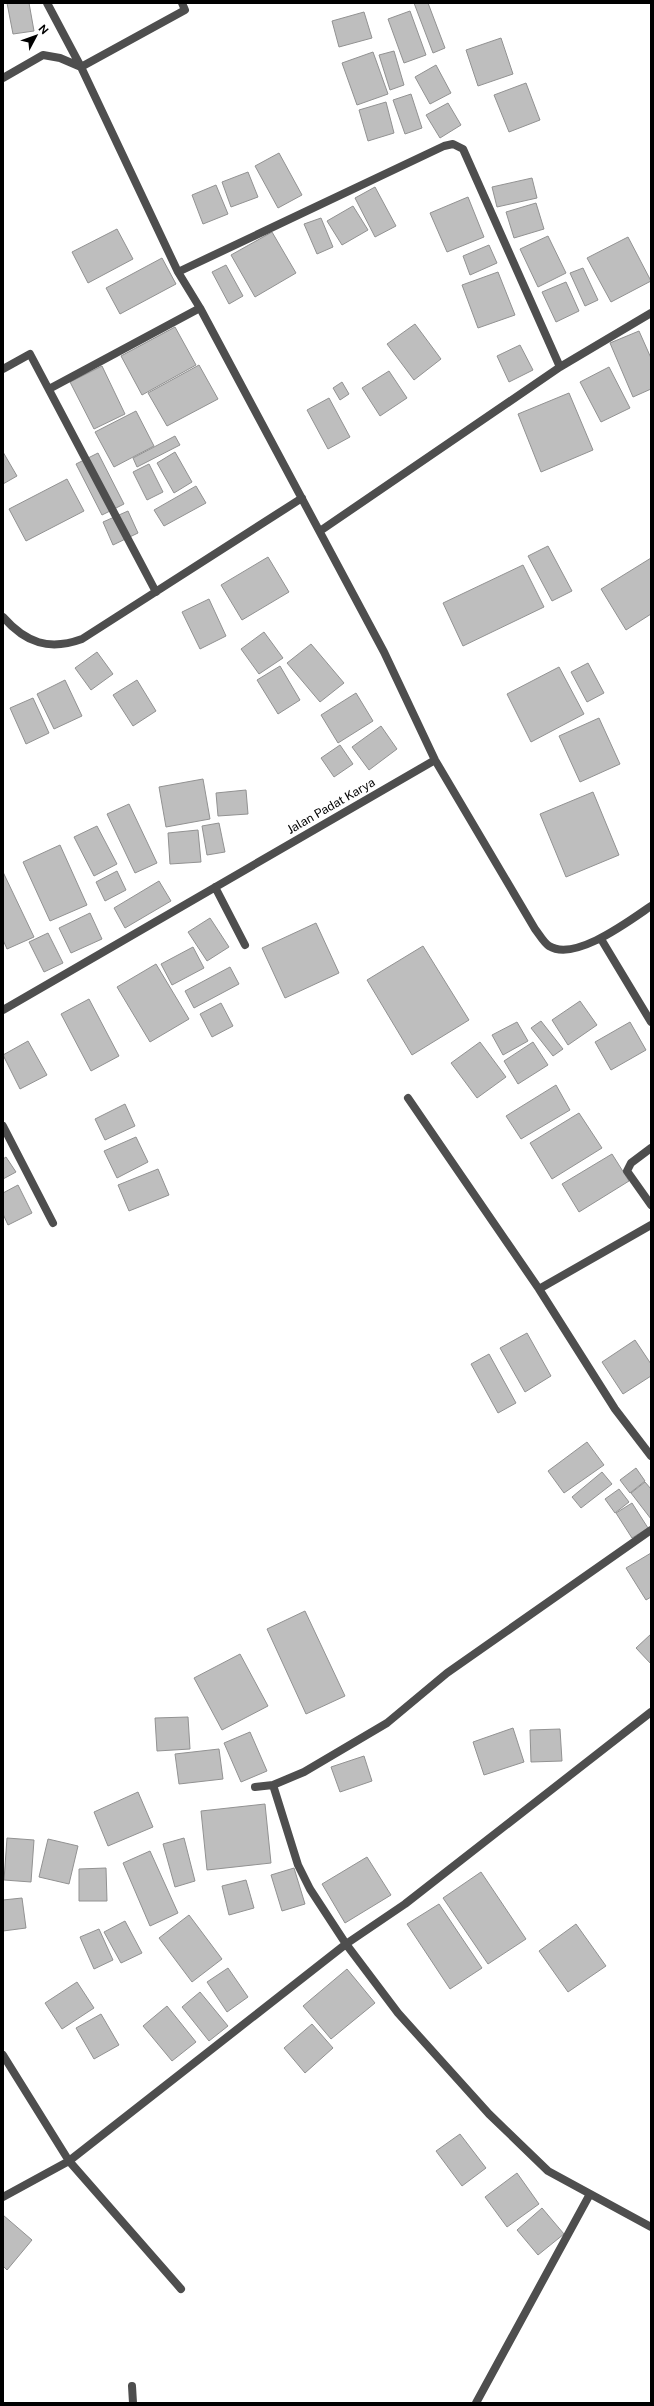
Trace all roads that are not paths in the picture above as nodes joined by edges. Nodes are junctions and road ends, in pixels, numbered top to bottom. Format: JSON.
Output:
{"nodes":[{"id":1,"x":47,"y":3,"type":"edge"},
{"id":2,"x":182,"y":3,"type":"edge"},
{"id":3,"x":81,"y":67,"type":"junction"},
{"id":4,"x":3,"y":78,"type":"edge"},
{"id":5,"x":178,"y":272,"type":"junction"},
{"id":6,"x":200,"y":308,"type":"junction"},
{"id":7,"x":651,"y":313,"type":"edge"},
{"id":8,"x":560,"y":367,"type":"junction"},
{"id":9,"x":3,"y":369,"type":"edge"},
{"id":10,"x":49,"y":389,"type":"junction"},
{"id":11,"x":302,"y":498,"type":"junction"},
{"id":12,"x":320,"y":531,"type":"junction"},
{"id":13,"x":156,"y":592,"type":"junction"},
{"id":14,"x":3,"y":617,"type":"edge"},
{"id":15,"x":435,"y":760,"type":"junction"},
{"id":16,"x":215,"y":887,"type":"junction"},
{"id":17,"x":651,"y":906,"type":"edge"},
{"id":18,"x":601,"y":939,"type":"junction"},
{"id":19,"x":245,"y":945,"type":"dead end"},
{"id":20,"x":3,"y":1010,"type":"edge"},
{"id":21,"x":651,"y":1022,"type":"edge"},
{"id":22,"x":408,"y":1098,"type":"dead end"},
{"id":23,"x":3,"y":1126,"type":"edge"},
{"id":24,"x":651,"y":1148,"type":"edge"},
{"id":25,"x":651,"y":1205,"type":"edge"},
{"id":26,"x":53,"y":1223,"type":"dead end"},
{"id":27,"x":651,"y":1224,"type":"edge"},
{"id":28,"x":539,"y":1289,"type":"junction"},
{"id":29,"x":651,"y":1456,"type":"edge"},
{"id":30,"x":651,"y":1530,"type":"edge"},
{"id":31,"x":651,"y":1712,"type":"edge"},
{"id":32,"x":273,"y":1785,"type":"junction"},
{"id":33,"x":255,"y":1787,"type":"dead end"},
{"id":34,"x":346,"y":1944,"type":"junction"},
{"id":35,"x":3,"y":2055,"type":"edge"},
{"id":36,"x":69,"y":2161,"type":"junction"},
{"id":37,"x":590,"y":2194,"type":"junction"},
{"id":38,"x":3,"y":2197,"type":"edge"},
{"id":39,"x":651,"y":2227,"type":"edge"},
{"id":40,"x":181,"y":2289,"type":"dead end"},
{"id":41,"x":132,"y":2386,"type":"dead end"},
{"id":42,"x":134,"y":2403,"type":"edge"},
{"id":43,"x":476,"y":2403,"type":"edge"}],
"edges":[{"from":1,"to":3,"type":"street"},
{"from":2,"to":3,"type":"street"},
{"from":3,"to":4,"type":"street"},
{"from":3,"to":5,"type":"street"},
{"from":5,"to":6,"type":"street"},
{"from":5,"to":8,"type":"street"},
{"from":6,"to":10,"type":"street"},
{"from":6,"to":11,"type":"street"},
{"from":7,"to":8,"type":"street"},
{"from":8,"to":12,"type":"street"},
{"from":9,"to":10,"type":"street"},
{"from":10,"to":13,"type":"street"},
{"from":11,"to":12,"type":"street"},
{"from":11,"to":13,"type":"street"},
{"from":12,"to":15,"type":"street"},
{"from":13,"to":14,"type":"street"},
{"from":15,"to":16,"type":"street","name":"Jalan Padat Karya"},
{"from":15,"to":18,"type":"street"},
{"from":16,"to":19,"type":"street"},
{"from":16,"to":20,"type":"street","name":"Jalan Padat Karya"},
{"from":17,"to":18,"type":"street"},
{"from":18,"to":21,"type":"street"},
{"from":22,"to":28,"type":"street"},
{"from":23,"to":26,"type":"street"},
{"from":24,"to":25,"type":"street"},
{"from":27,"to":28,"type":"street"},
{"from":28,"to":29,"type":"street"},
{"from":30,"to":32,"type":"street"},
{"from":31,"to":34,"type":"street"},
{"from":32,"to":33,"type":"street"},
{"from":32,"to":34,"type":"street"},
{"from":34,"to":36,"type":"street"},
{"from":34,"to":37,"type":"street"},
{"from":35,"to":36,"type":"street"},
{"from":36,"to":38,"type":"street"},
{"from":36,"to":40,"type":"street"},
{"from":37,"to":39,"type":"street"},
{"from":37,"to":43,"type":"street"},
{"from":41,"to":42,"type":"street"}]}
